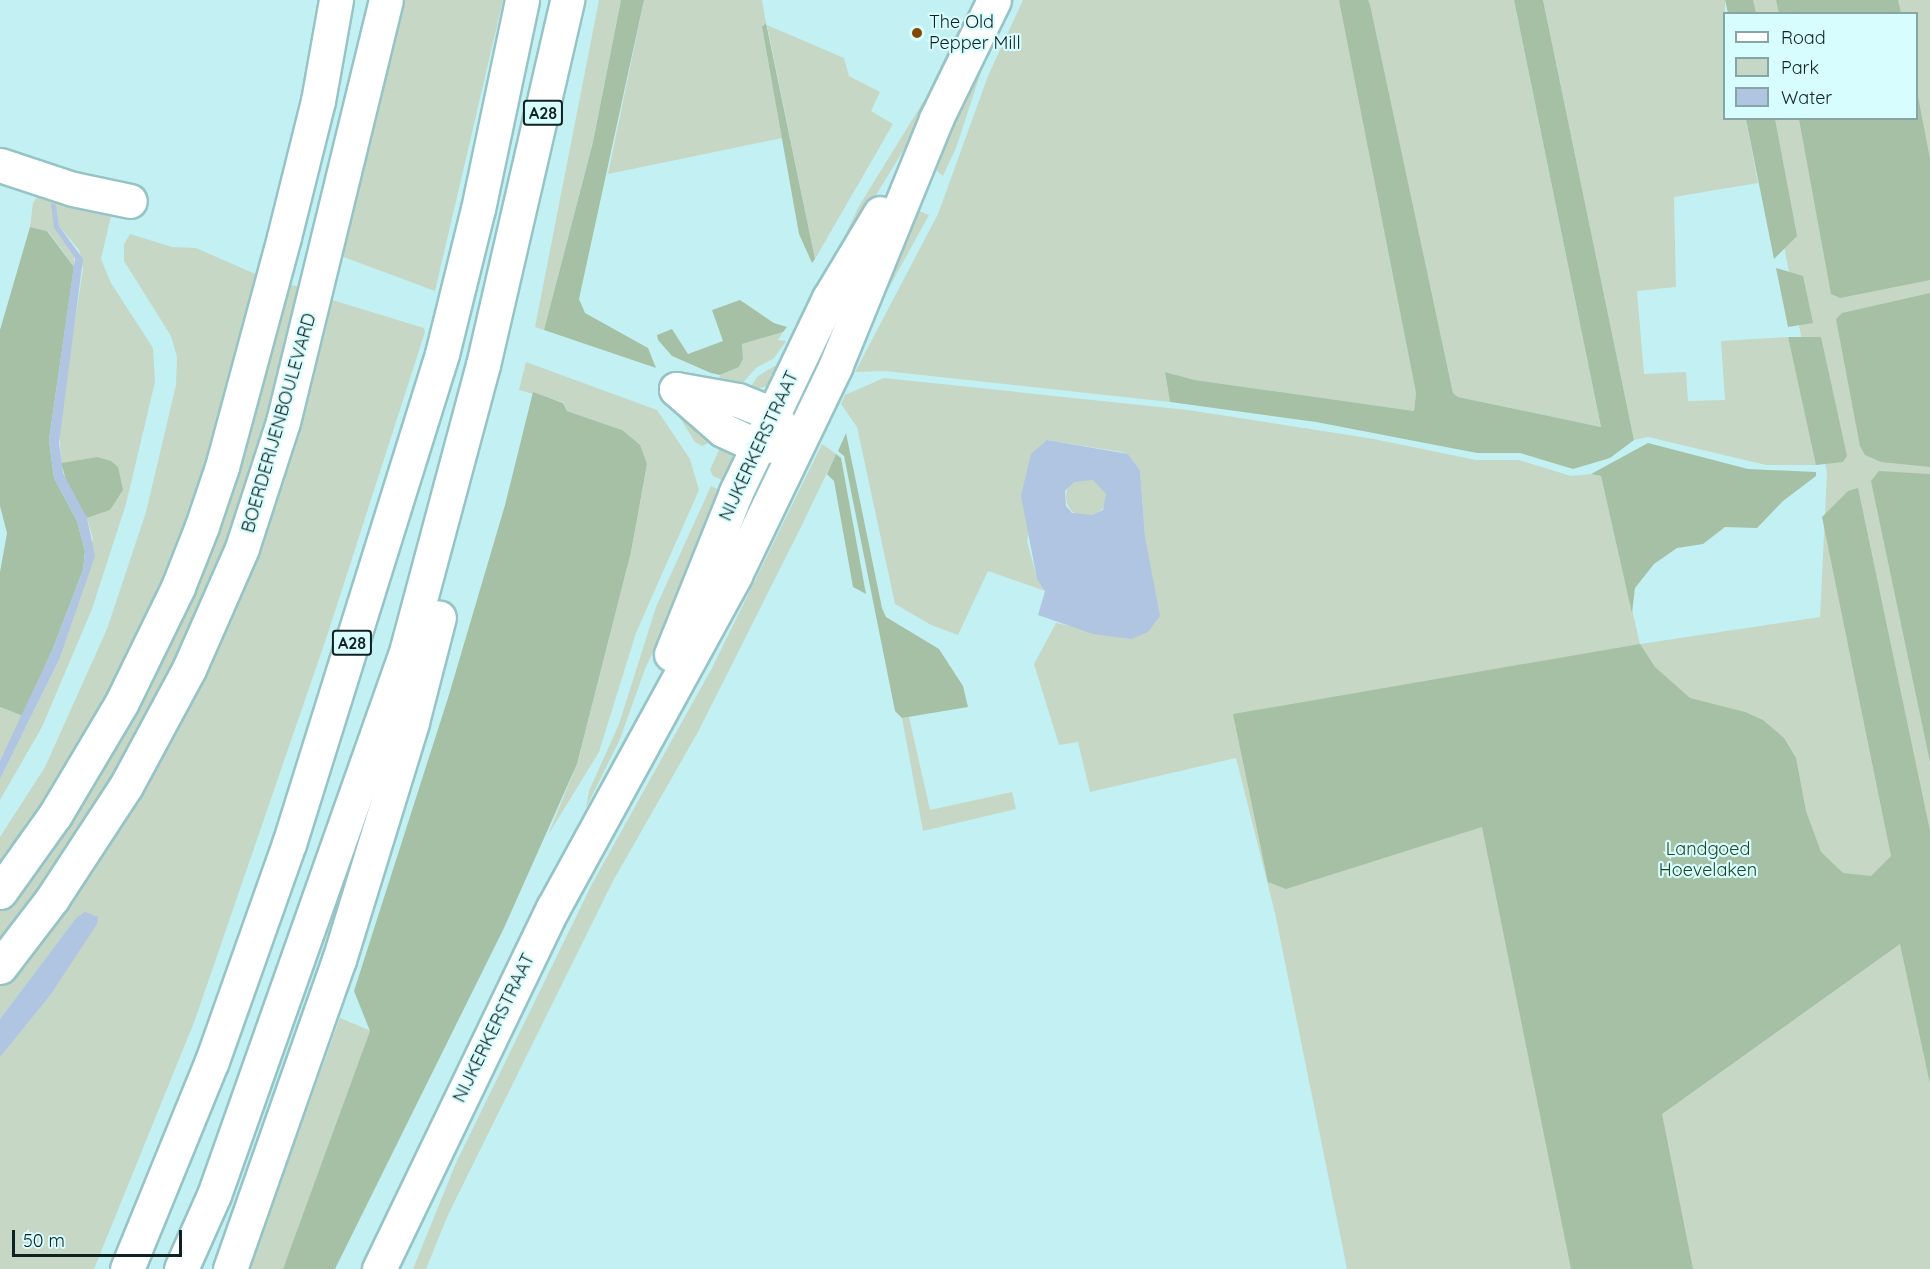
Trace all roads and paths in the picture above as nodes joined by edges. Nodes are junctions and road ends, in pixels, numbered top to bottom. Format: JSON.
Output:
{"nodes":[{"id":1,"x":336,"y":0,"type":"edge"},
{"id":2,"x":386,"y":0,"type":"edge"},
{"id":3,"x":522,"y":0,"type":"edge"},
{"id":4,"x":567,"y":0,"type":"edge"},
{"id":5,"x":994,"y":0,"type":"edge"},
{"id":6,"x":936,"y":119,"type":"junction"},
{"id":7,"x":0,"y":165,"type":"edge"},
{"id":8,"x":130,"y":201,"type":"dead end"},
{"id":9,"x":518,"y":225,"type":"junction"},
{"id":10,"x":772,"y":414,"type":"junction"},
{"id":11,"x":795,"y":445,"type":"junction"},
{"id":12,"x":758,"y":446,"type":"junction"},
{"id":13,"x":615,"y":790,"type":"junction"},
{"id":14,"x":0,"y":892,"type":"edge"},
{"id":15,"x":0,"y":967,"type":"edge"},
{"id":16,"x":127,"y":1269,"type":"edge"},
{"id":17,"x":181,"y":1269,"type":"edge"},
{"id":18,"x":230,"y":1269,"type":"edge"},
{"id":19,"x":379,"y":1269,"type":"edge"}],
"edges":[{"from":1,"to":14,"type":"main road"},
{"from":2,"to":15,"type":"main road","name":"BOERDERIJENBOULEVARD"},
{"from":3,"to":16,"type":"main road","number":"A28"},
{"from":4,"to":9,"type":"main road","number":"A28"},
{"from":5,"to":6,"type":"main road","name":"NIJKERKERSTRAAT"},
{"from":6,"to":10,"type":"main road","name":"NIJKERKERSTRAAT"},
{"from":6,"to":11,"type":"main road","name":"NIJKERKERSTRAAT"},
{"from":7,"to":8,"type":"main road"},
{"from":9,"to":17,"type":"main road","number":"A28"},
{"from":9,"to":18,"type":"main road","number":"A28"},
{"from":10,"to":11,"type":"main road"},
{"from":10,"to":12,"type":"main road","name":"NIJKERKERSTRAAT"},
{"from":10,"to":12,"type":"main road"},
{"from":11,"to":12,"type":"main road"},
{"from":11,"to":13,"type":"main road","name":"NIJKERKERSTRAAT"},
{"from":12,"to":13,"type":"main road","name":"NIJKERKERSTRAAT"},
{"from":13,"to":19,"type":"main road","name":"NIJKERKERSTRAAT"}]}
